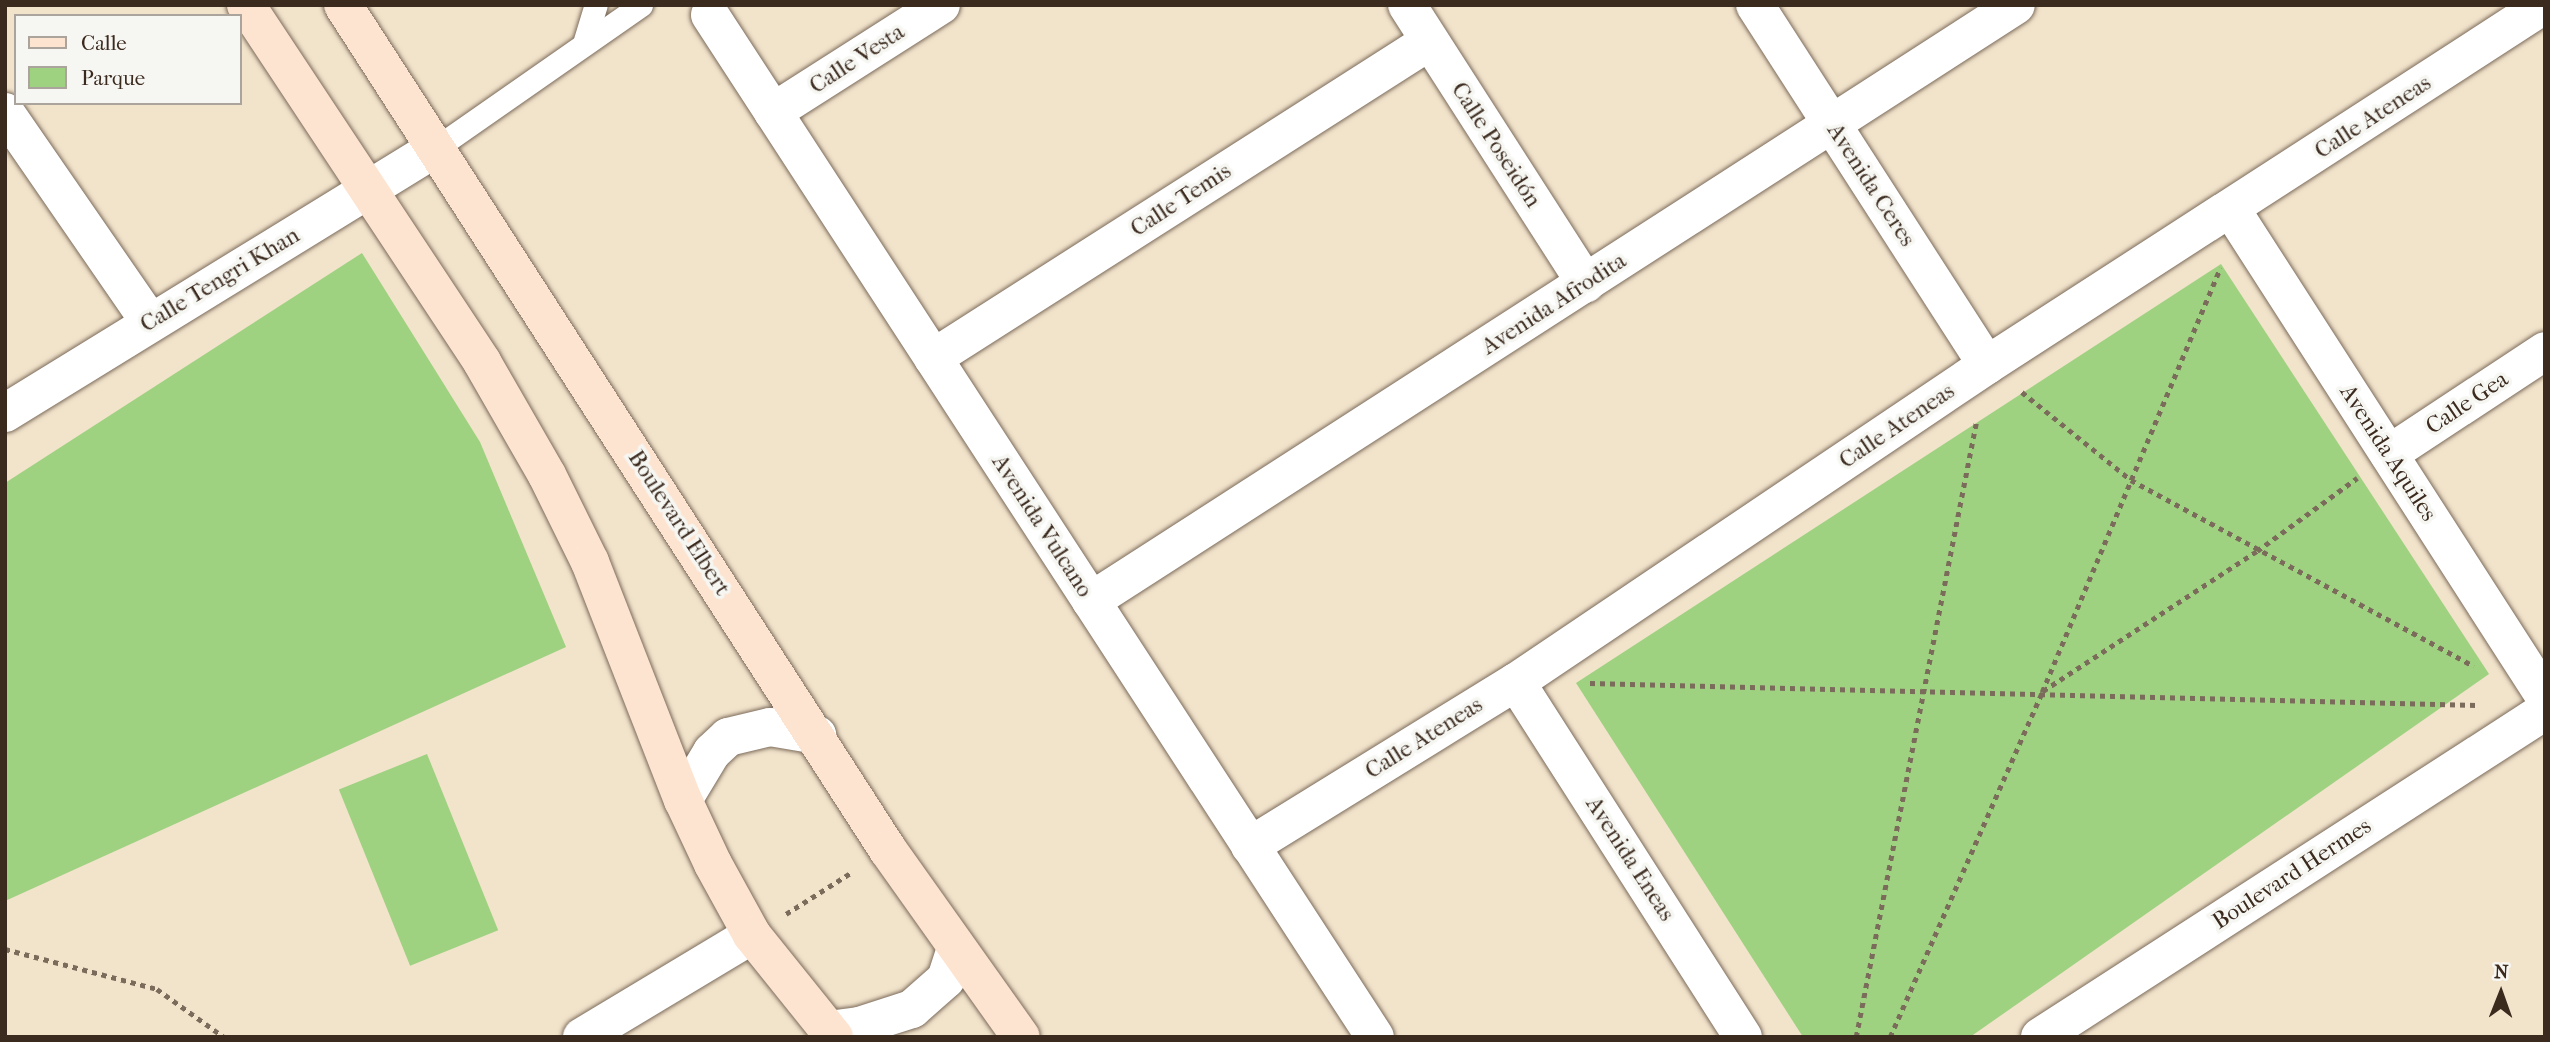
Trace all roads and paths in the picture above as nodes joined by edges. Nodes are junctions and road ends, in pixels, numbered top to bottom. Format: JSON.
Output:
{"nodes":[{"id":1,"x":246,"y":5,"type":"edge"},
{"id":2,"x":342,"y":5,"type":"edge"},
{"id":3,"x":596,"y":5,"type":"edge"},
{"id":4,"x":641,"y":5,"type":"edge"},
{"id":5,"x":941,"y":5,"type":"edge"},
{"id":6,"x":1406,"y":5,"type":"edge"},
{"id":7,"x":1755,"y":5,"type":"edge"},
{"id":8,"x":2016,"y":5,"type":"edge"},
{"id":9,"x":2544,"y":5,"type":"edge"},
{"id":10,"x":710,"y":15,"type":"dead end"},
{"id":11,"x":585,"y":40,"type":"junction"},
{"id":12,"x":1430,"y":41,"type":"junction"},
{"id":13,"x":5,"y":112,"type":"edge"},
{"id":14,"x":773,"y":112,"type":"junction"},
{"id":15,"x":1832,"y":124,"type":"junction"},
{"id":16,"x":436,"y":148,"type":"junction"},
{"id":17,"x":369,"y":191,"type":"junction"},
{"id":18,"x":2231,"y":209,"type":"junction"},
{"id":19,"x":1586,"y":284,"type":"junction"},
{"id":20,"x":150,"y":322,"type":"junction"},
{"id":21,"x":2545,"y":351,"type":"edge"},
{"id":22,"x":933,"y":358,"type":"junction"},
{"id":23,"x":1987,"y":365,"type":"junction"},
{"id":24,"x":5,"y":413,"type":"edge"},
{"id":25,"x":2389,"y":454,"type":"junction"},
{"id":26,"x":2132,"y":480,"type":"junction"},
{"id":27,"x":2256,"y":551,"type":"junction"},
{"id":28,"x":1091,"y":601,"type":"junction"},
{"id":29,"x":2485,"y":671,"type":"dead end"},
{"id":30,"x":1516,"y":682,"type":"junction"},
{"id":31,"x":1922,"y":689,"type":"junction"},
{"id":32,"x":2042,"y":692,"type":"junction"},
{"id":33,"x":2545,"y":697,"type":"edge"},
{"id":34,"x":2489,"y":705,"type":"dead end"},
{"id":35,"x":2545,"y":711,"type":"edge"},
{"id":36,"x":817,"y":735,"type":"junction"},
{"id":37,"x":683,"y":800,"type":"junction"},
{"id":38,"x":1250,"y":846,"type":"junction"},
{"id":39,"x":888,"y":850,"type":"junction"},
{"id":40,"x":752,"y":935,"type":"junction"},
{"id":41,"x":5,"y":949,"type":"edge"},
{"id":42,"x":956,"y":949,"type":"junction"},
{"id":43,"x":831,"y":1033,"type":"edge"},
{"id":44,"x":224,"y":1037,"type":"edge"},
{"id":45,"x":582,"y":1037,"type":"edge"},
{"id":46,"x":1021,"y":1037,"type":"edge"},
{"id":47,"x":1374,"y":1037,"type":"edge"},
{"id":48,"x":1744,"y":1037,"type":"edge"},
{"id":49,"x":1856,"y":1037,"type":"edge"},
{"id":50,"x":1890,"y":1037,"type":"edge"},
{"id":51,"x":2040,"y":1037,"type":"edge"}],
"edges":[{"from":1,"to":17,"type":"street"},
{"from":2,"to":16,"type":"street","name":"Boulevard Elbert"},
{"from":3,"to":11,"type":"lane"},
{"from":4,"to":11,"type":"lane"},
{"from":5,"to":14,"type":"street","name":"Calle Vesta"},
{"from":6,"to":12,"type":"street","name":"Calle Poseidón"},
{"from":7,"to":15,"type":"street","name":"Avenida Ceres"},
{"from":8,"to":15,"type":"street","name":"Avenida Afrodita"},
{"from":9,"to":18,"type":"street","name":"Calle Ateneas"},
{"from":10,"to":14,"type":"street","name":"Avenida Vulcano"},
{"from":11,"to":16,"type":"lane"},
{"from":12,"to":19,"type":"street","name":"Calle Poseidón"},
{"from":12,"to":22,"type":"street","name":"Calle Temis"},
{"from":13,"to":20,"type":"street"},
{"from":14,"to":22,"type":"street","name":"Avenida Vulcano"},
{"from":15,"to":19,"type":"street","name":"Avenida Afrodita"},
{"from":15,"to":23,"type":"street","name":"Avenida Ceres"},
{"from":16,"to":17,"type":"street","name":"Calle Tengri Khan"},
{"from":16,"to":36,"type":"street","name":"Boulevard Elbert"},
{"from":17,"to":20,"type":"street","name":"Calle Tengri Khan"},
{"from":17,"to":37,"type":"street"},
{"from":18,"to":23,"type":"street","name":"Calle Ateneas"},
{"from":18,"to":25,"type":"street","name":"Avenida Aquiles"},
{"from":18,"to":26,"type":"path"},
{"from":19,"to":28,"type":"street","name":"Avenida Afrodita"},
{"from":20,"to":24,"type":"street","name":"Calle Tengri Khan"},
{"from":21,"to":25,"type":"street","name":"Calle Gea"},
{"from":22,"to":28,"type":"street","name":"Avenida Vulcano"},
{"from":23,"to":26,"type":"path"},
{"from":23,"to":30,"type":"street","name":"Calle Ateneas"},
{"from":23,"to":31,"type":"path"},
{"from":25,"to":27,"type":"path"},
{"from":25,"to":33,"type":"street","name":"Avenida Aquiles"},
{"from":26,"to":27,"type":"path"},
{"from":26,"to":32,"type":"path"},
{"from":27,"to":29,"type":"path"},
{"from":27,"to":32,"type":"path"},
{"from":28,"to":38,"type":"street","name":"Avenida Vulcano"},
{"from":30,"to":31,"type":"path"},
{"from":30,"to":38,"type":"street","name":"Calle Ateneas"},
{"from":30,"to":48,"type":"street","name":"Avenida Eneas"},
{"from":31,"to":32,"type":"path"},
{"from":31,"to":49,"type":"path"},
{"from":32,"to":34,"type":"path"},
{"from":32,"to":50,"type":"path"},
{"from":35,"to":51,"type":"street","name":"Boulevard Hermes"},
{"from":36,"to":37,"type":"street"},
{"from":36,"to":39,"type":"street","name":"Boulevard Elbert"},
{"from":37,"to":40,"type":"street"},
{"from":38,"to":47,"type":"street","name":"Avenida Vulcano"},
{"from":39,"to":40,"type":"path"},
{"from":39,"to":42,"type":"street","name":"Boulevard Elbert"},
{"from":40,"to":43,"type":"street"},
{"from":40,"to":45,"type":"street"},
{"from":41,"to":44,"type":"path"},
{"from":42,"to":43,"type":"street"},
{"from":42,"to":46,"type":"street","name":"Boulevard Elbert"}]}
